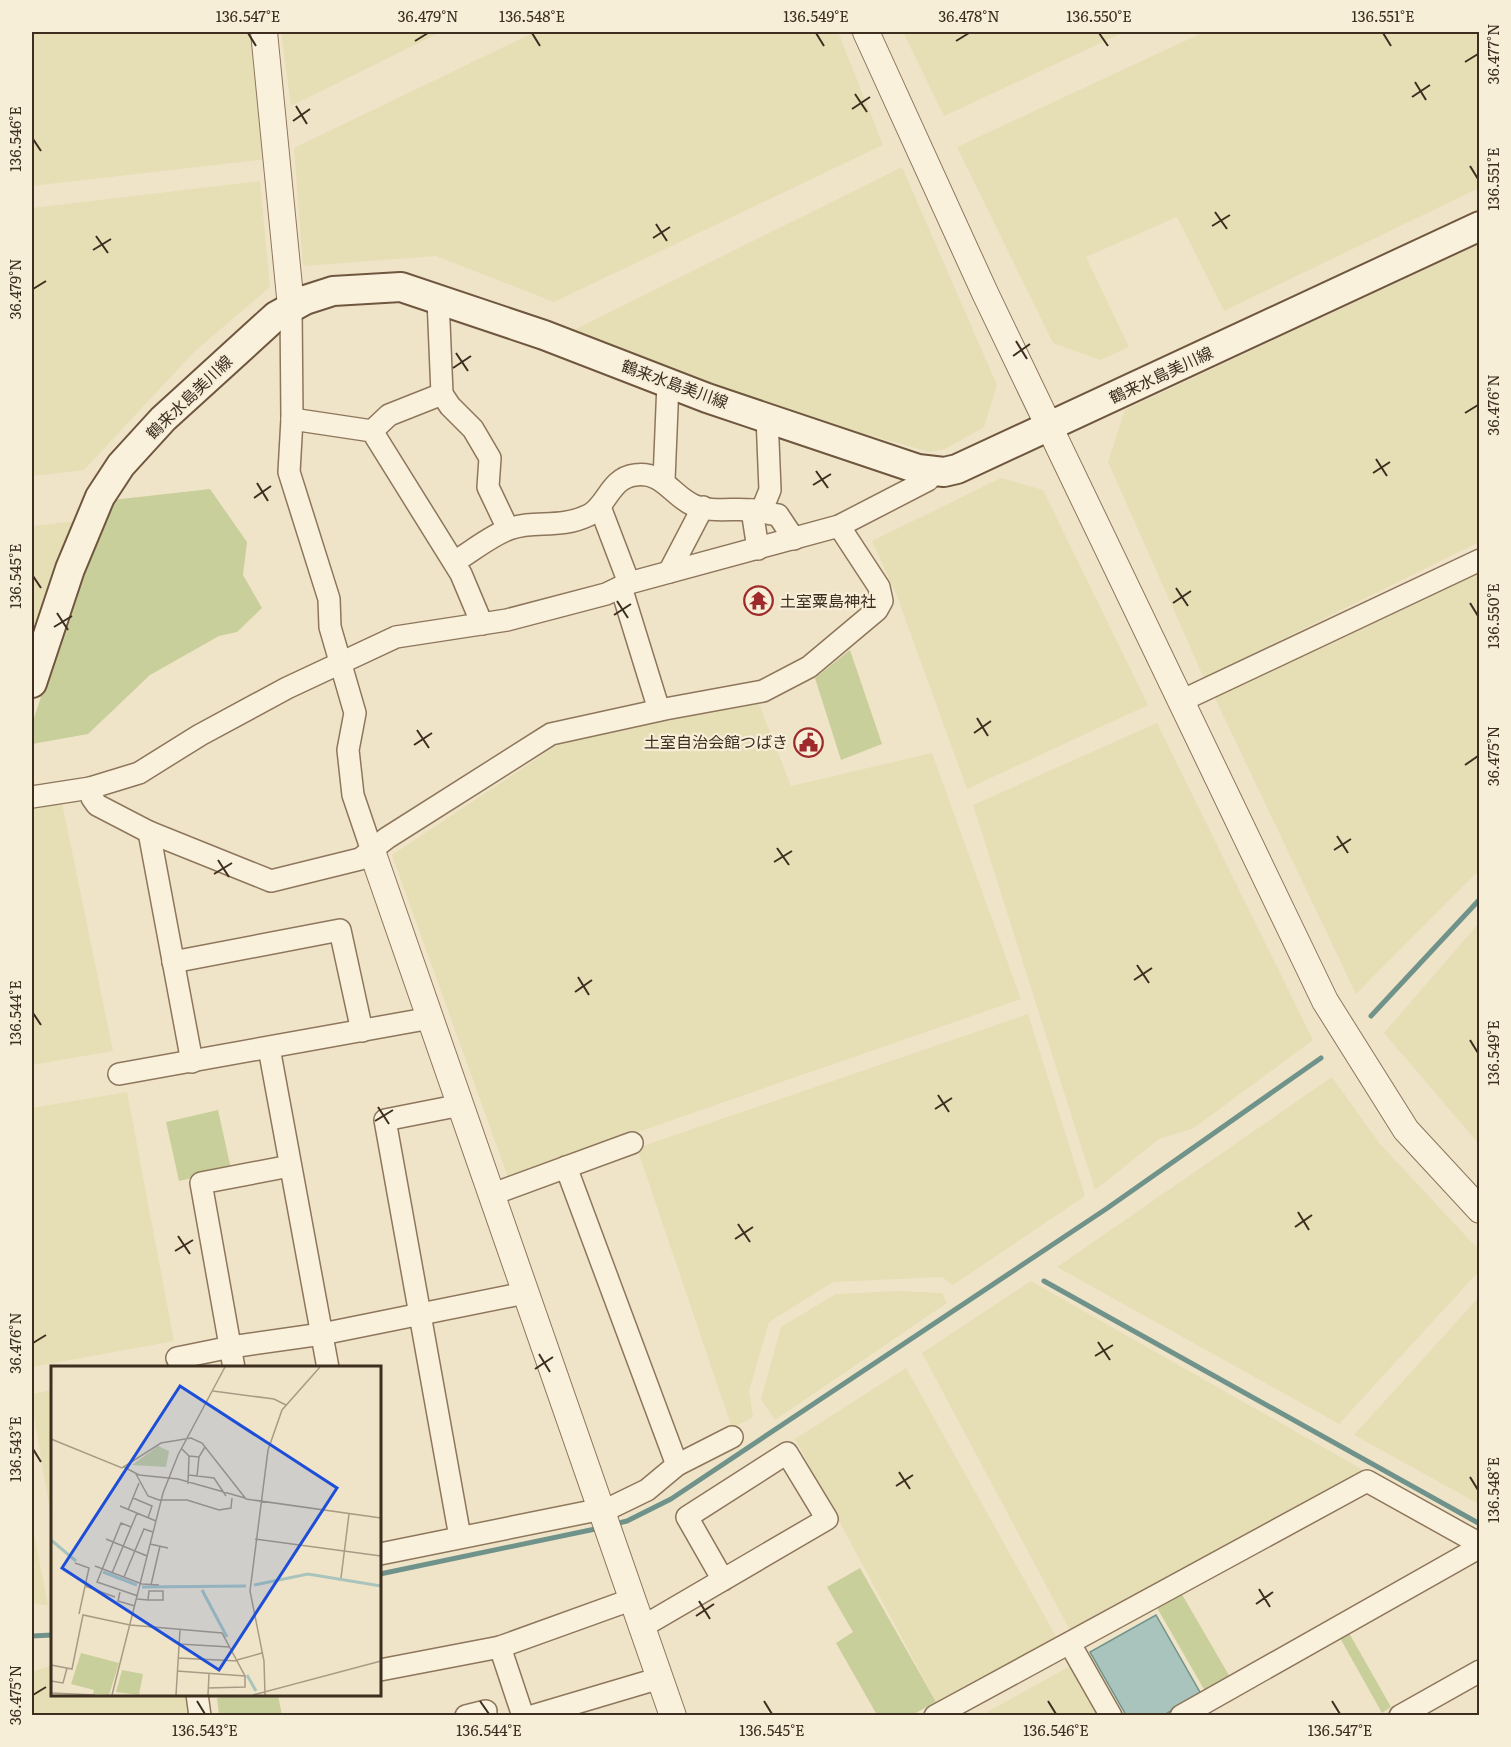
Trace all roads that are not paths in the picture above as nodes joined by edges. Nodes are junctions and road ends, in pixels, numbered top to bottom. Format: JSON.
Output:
{"nodes":[{"id":1,"x":264,"y":32,"type":"edge"},
{"id":2,"x":866,"y":32,"type":"edge"},
{"id":3,"x":1479,"y":226,"type":"edge"},
{"id":4,"x":438,"y":299,"type":"junction"},
{"id":5,"x":291,"y":307,"type":"junction"},
{"id":6,"x":668,"y":383,"type":"junction"},
{"id":7,"x":442,"y":394,"type":"junction"},
{"id":8,"x":767,"y":417,"type":"junction"},
{"id":9,"x":292,"y":419,"type":"junction"},
{"id":10,"x":1049,"y":428,"type":"junction"},
{"id":11,"x":372,"y":431,"type":"junction"},
{"id":12,"x":935,"y":471,"type":"junction"},
{"id":13,"x":664,"y":480,"type":"junction"},
{"id":14,"x":600,"y":507,"type":"junction"},
{"id":15,"x":703,"y":507,"type":"junction"},
{"id":16,"x":756,"y":511,"type":"junction"},
{"id":17,"x":839,"y":526,"type":"junction"},
{"id":18,"x":508,"y":529,"type":"junction"},
{"id":19,"x":794,"y":539,"type":"junction"},
{"id":20,"x":758,"y":549,"type":"junction"},
{"id":21,"x":1479,"y":560,"type":"edge"},
{"id":22,"x":454,"y":562,"type":"junction"},
{"id":23,"x":669,"y":572,"type":"junction"},
{"id":24,"x":625,"y":585,"type":"junction"},
{"id":25,"x":482,"y":624,"type":"junction"},
{"id":26,"x":342,"y":663,"type":"junction"},
{"id":27,"x":32,"y":683,"type":"edge"},
{"id":28,"x":1181,"y":701,"type":"junction"},
{"id":29,"x":659,"y":710,"type":"junction"},
{"id":30,"x":90,"y":788,"type":"junction"},
{"id":31,"x":32,"y":797,"type":"edge"},
{"id":32,"x":149,"y":832,"type":"junction"},
{"id":33,"x":372,"y":851,"type":"junction"},
{"id":34,"x":173,"y":963,"type":"junction"},
{"id":35,"x":431,"y":1018,"type":"junction"},
{"id":36,"x":362,"y":1031,"type":"junction"},
{"id":37,"x":269,"y":1048,"type":"junction"},
{"id":38,"x":192,"y":1062,"type":"junction"},
{"id":39,"x":119,"y":1074,"type":"dead end"},
{"id":40,"x":461,"y":1105,"type":"junction"},
{"id":41,"x":632,"y":1143,"type":"dead end"},
{"id":42,"x":290,"y":1166,"type":"junction"},
{"id":43,"x":566,"y":1167,"type":"junction"},
{"id":44,"x":493,"y":1194,"type":"junction"},
{"id":45,"x":1479,"y":1210,"type":"edge"},
{"id":46,"x":525,"y":1293,"type":"junction"},
{"id":47,"x":419,"y":1315,"type":"junction"},
{"id":48,"x":322,"y":1334,"type":"junction"},
{"id":49,"x":231,"y":1347,"type":"junction"},
{"id":50,"x":177,"y":1358,"type":"dead end"},
{"id":51,"x":234,"y":1366,"type":"edge"},
{"id":52,"x":328,"y":1366,"type":"edge"},
{"id":53,"x":732,"y":1437,"type":"dead end"},
{"id":54,"x":677,"y":1465,"type":"junction"},
{"id":55,"x":606,"y":1522,"type":"junction"},
{"id":56,"x":460,"y":1537,"type":"junction"},
{"id":57,"x":1479,"y":1546,"type":"edge"},
{"id":58,"x":381,"y":1554,"type":"edge"},
{"id":59,"x":723,"y":1580,"type":"junction"},
{"id":60,"x":633,"y":1599,"type":"junction"},
{"id":61,"x":642,"y":1627,"type":"junction"},
{"id":62,"x":1070,"y":1644,"type":"junction"},
{"id":63,"x":500,"y":1647,"type":"junction"},
{"id":64,"x":381,"y":1670,"type":"edge"},
{"id":65,"x":1479,"y":1671,"type":"edge"},
{"id":66,"x":660,"y":1678,"type":"junction"},
{"id":67,"x":197,"y":1696,"type":"edge"},
{"id":68,"x":200,"y":1716,"type":"edge"},
{"id":69,"x":523,"y":1716,"type":"edge"},
{"id":70,"x":532,"y":1716,"type":"edge"},
{"id":71,"x":673,"y":1716,"type":"edge"},
{"id":72,"x":935,"y":1716,"type":"edge"},
{"id":73,"x":1111,"y":1716,"type":"edge"},
{"id":74,"x":1181,"y":1716,"type":"edge"},
{"id":75,"x":1400,"y":1716,"type":"edge"}],
"edges":[{"from":1,"to":5,"type":"street"},
{"from":2,"to":10,"type":"street"},
{"from":3,"to":10,"type":"main road","name":"鶴来水島美川線"},
{"from":4,"to":5,"type":"main road","name":"鶴来水島美川線"},
{"from":4,"to":6,"type":"main road","name":"鶴来水島美川線"},
{"from":4,"to":7,"type":"street"},
{"from":5,"to":9,"type":"street"},
{"from":5,"to":27,"type":"main road","name":"鶴来水島美川線"},
{"from":6,"to":8,"type":"main road","name":"鶴来水島美川線"},
{"from":6,"to":13,"type":"street"},
{"from":7,"to":11,"type":"street"},
{"from":7,"to":18,"type":"street"},
{"from":8,"to":12,"type":"main road","name":"鶴来水島美川線"},
{"from":8,"to":16,"type":"street"},
{"from":9,"to":11,"type":"street"},
{"from":9,"to":26,"type":"street"},
{"from":10,"to":12,"type":"main road","name":"鶴来水島美川線"},
{"from":10,"to":28,"type":"street"},
{"from":11,"to":22,"type":"street"},
{"from":12,"to":17,"type":"street"},
{"from":13,"to":14,"type":"street"},
{"from":13,"to":15,"type":"street"},
{"from":14,"to":18,"type":"street"},
{"from":14,"to":24,"type":"street"},
{"from":15,"to":16,"type":"street"},
{"from":15,"to":23,"type":"street"},
{"from":16,"to":19,"type":"street"},
{"from":16,"to":20,"type":"street"},
{"from":17,"to":19,"type":"street"},
{"from":17,"to":29,"type":"street"},
{"from":18,"to":22,"type":"street"},
{"from":19,"to":20,"type":"street"},
{"from":20,"to":23,"type":"street"},
{"from":21,"to":28,"type":"street"},
{"from":22,"to":25,"type":"street"},
{"from":23,"to":24,"type":"street"},
{"from":24,"to":25,"type":"street"},
{"from":24,"to":29,"type":"street"},
{"from":25,"to":26,"type":"street"},
{"from":26,"to":30,"type":"street"},
{"from":26,"to":33,"type":"street"},
{"from":28,"to":45,"type":"street"},
{"from":29,"to":33,"type":"street"},
{"from":30,"to":31,"type":"street"},
{"from":30,"to":32,"type":"street"},
{"from":32,"to":33,"type":"street"},
{"from":32,"to":34,"type":"street"},
{"from":33,"to":35,"type":"street"},
{"from":34,"to":36,"type":"street"},
{"from":34,"to":38,"type":"street"},
{"from":35,"to":36,"type":"street"},
{"from":35,"to":40,"type":"street"},
{"from":36,"to":37,"type":"street"},
{"from":37,"to":38,"type":"street"},
{"from":37,"to":42,"type":"street"},
{"from":38,"to":39,"type":"street"},
{"from":40,"to":44,"type":"street"},
{"from":40,"to":47,"type":"street"},
{"from":41,"to":43,"type":"street"},
{"from":42,"to":48,"type":"street"},
{"from":42,"to":49,"type":"street"},
{"from":43,"to":44,"type":"street"},
{"from":43,"to":54,"type":"street"},
{"from":44,"to":46,"type":"street"},
{"from":46,"to":47,"type":"street"},
{"from":46,"to":55,"type":"street"},
{"from":47,"to":48,"type":"street"},
{"from":47,"to":56,"type":"street"},
{"from":48,"to":49,"type":"street"},
{"from":48,"to":52,"type":"street"},
{"from":49,"to":50,"type":"street"},
{"from":49,"to":51,"type":"street"},
{"from":53,"to":54,"type":"street"},
{"from":54,"to":55,"type":"street"},
{"from":55,"to":56,"type":"street"},
{"from":55,"to":60,"type":"street"},
{"from":56,"to":58,"type":"street"},
{"from":57,"to":62,"type":"street"},
{"from":57,"to":74,"type":"street"},
{"from":59,"to":59,"type":"street"},
{"from":59,"to":61,"type":"street"},
{"from":60,"to":61,"type":"street"},
{"from":60,"to":63,"type":"street"},
{"from":61,"to":66,"type":"street"},
{"from":62,"to":72,"type":"street"},
{"from":62,"to":73,"type":"street"},
{"from":63,"to":64,"type":"street"},
{"from":63,"to":69,"type":"street"},
{"from":65,"to":75,"type":"street"},
{"from":66,"to":70,"type":"street"},
{"from":66,"to":71,"type":"street"},
{"from":67,"to":68,"type":"street"}]}
